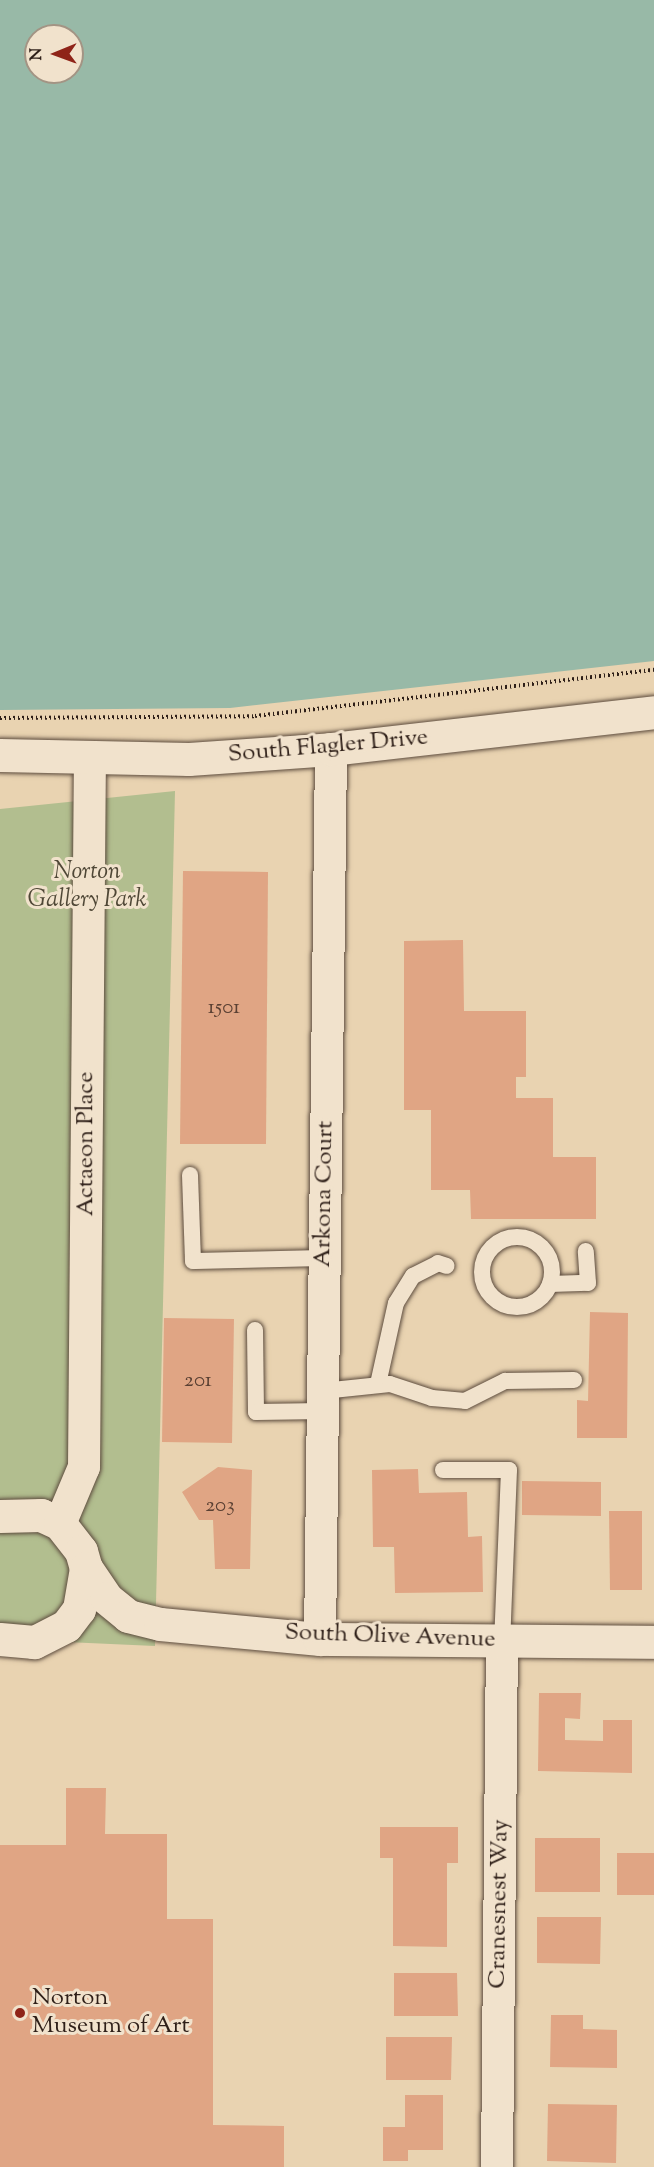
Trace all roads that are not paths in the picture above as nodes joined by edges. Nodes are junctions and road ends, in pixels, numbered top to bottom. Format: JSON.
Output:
{"nodes":[{"id":1,"x":654,"y":712,"type":"edge"},
{"id":2,"x":331,"y":749,"type":"junction"},
{"id":3,"x":0,"y":755,"type":"edge"},
{"id":4,"x":90,"y":758,"type":"junction"},
{"id":5,"x":190,"y":1175,"type":"dead end"},
{"id":6,"x":586,"y":1251,"type":"dead end"},
{"id":7,"x":325,"y":1258,"type":"junction"},
{"id":8,"x":447,"y":1266,"type":"dead end"},
{"id":9,"x":550,"y":1284,"type":"junction"},
{"id":10,"x":255,"y":1330,"type":"dead end"},
{"id":11,"x":574,"y":1380,"type":"dead end"},
{"id":12,"x":378,"y":1384,"type":"junction"},
{"id":13,"x":323,"y":1401,"type":"junction"},
{"id":14,"x":443,"y":1470,"type":"dead end"},
{"id":15,"x":0,"y":1516,"type":"edge"},
{"id":16,"x":60,"y":1524,"type":"junction"},
{"id":17,"x":86,"y":1568,"type":"junction"},
{"id":18,"x":128,"y":1616,"type":"junction"},
{"id":19,"x":66,"y":1626,"type":"junction"},
{"id":20,"x":0,"y":1639,"type":"edge"},
{"id":21,"x":320,"y":1639,"type":"junction"},
{"id":22,"x":502,"y":1641,"type":"junction"},
{"id":23,"x":654,"y":1642,"type":"edge"},
{"id":24,"x":497,"y":2167,"type":"edge"}],
"edges":[{"from":1,"to":2,"type":"street","name":"South Flagler Drive"},
{"from":2,"to":4,"type":"street","name":"South Flagler Drive"},
{"from":2,"to":7,"type":"street","name":"Arkona Court"},
{"from":3,"to":4,"type":"street","name":"South Flagler Drive"},
{"from":4,"to":16,"type":"street","name":"Actaeon Place"},
{"from":5,"to":7,"type":"lane"},
{"from":6,"to":9,"type":"lane"},
{"from":7,"to":13,"type":"street","name":"Arkona Court"},
{"from":8,"to":12,"type":"lane"},
{"from":9,"to":9,"type":"lane"},
{"from":10,"to":13,"type":"lane"},
{"from":11,"to":12,"type":"lane"},
{"from":12,"to":13,"type":"lane"},
{"from":13,"to":21,"type":"street","name":"Arkona Court"},
{"from":14,"to":22,"type":"lane"},
{"from":15,"to":16,"type":"street"},
{"from":16,"to":17,"type":"street"},
{"from":17,"to":18,"type":"street"},
{"from":17,"to":19,"type":"street"},
{"from":18,"to":19,"type":"street","name":"South Olive Avenue"},
{"from":18,"to":21,"type":"street","name":"South Olive Avenue"},
{"from":19,"to":20,"type":"street","name":"South Olive Avenue"},
{"from":21,"to":22,"type":"street","name":"South Olive Avenue"},
{"from":22,"to":23,"type":"street","name":"South Olive Avenue"},
{"from":22,"to":24,"type":"street","name":"Cranesnest Way"}]}
